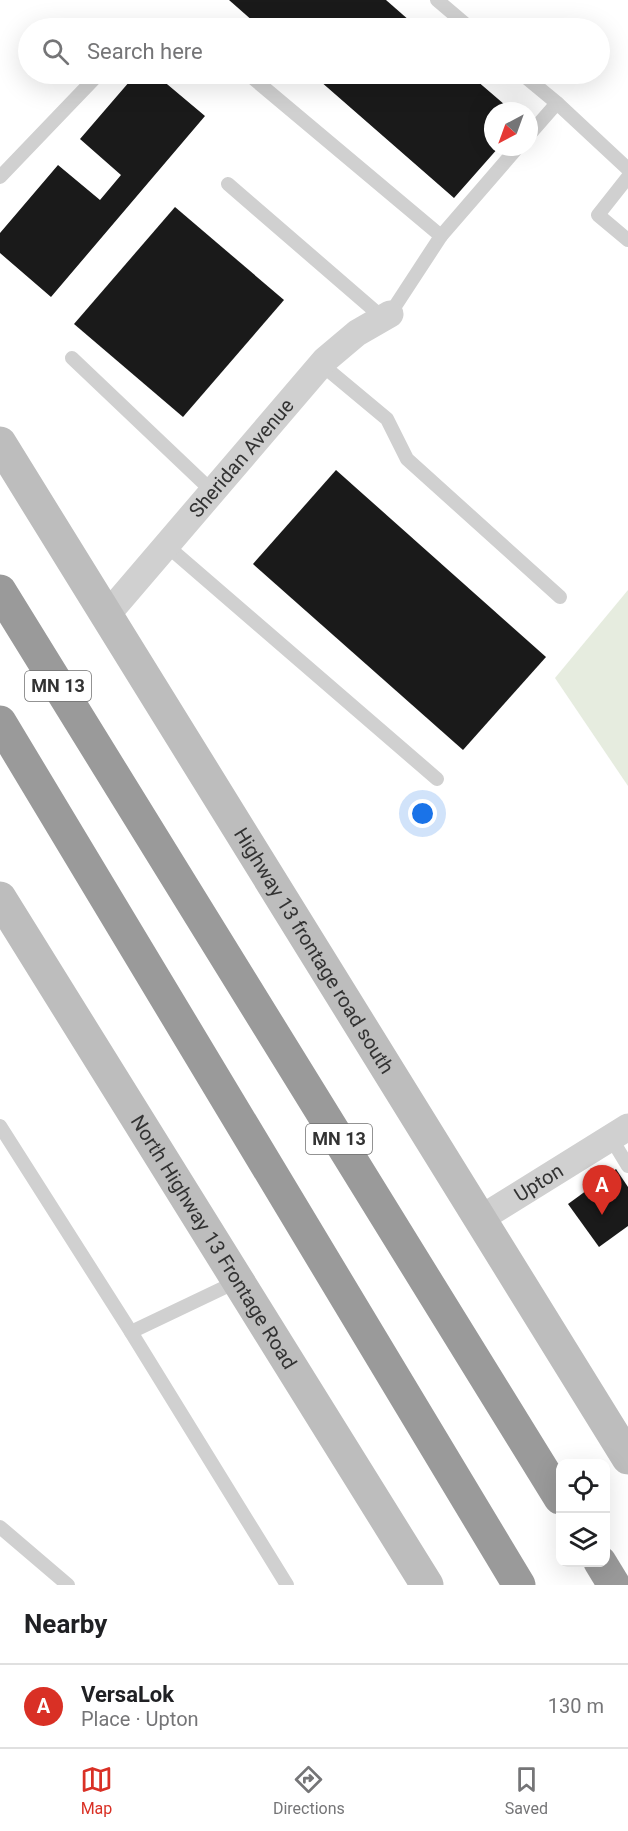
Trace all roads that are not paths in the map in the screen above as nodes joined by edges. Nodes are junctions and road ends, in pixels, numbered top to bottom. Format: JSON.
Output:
{"nodes":[{"id":1,"x":437,"y":0,"type":"edge"},
{"id":2,"x":458,"y":18,"type":"edge"},
{"id":3,"x":89,"y":84,"type":"edge"},
{"id":4,"x":260,"y":84,"type":"edge"},
{"id":5,"x":534,"y":84,"type":"edge"},
{"id":6,"x":557,"y":103,"type":"junction"},
{"id":7,"x":538,"y":125,"type":"edge"},
{"id":8,"x":510,"y":156,"type":"edge"},
{"id":9,"x":628,"y":169,"type":"edge"},
{"id":10,"x":0,"y":177,"type":"edge"},
{"id":11,"x":628,"y":177,"type":"edge"},
{"id":12,"x":228,"y":184,"type":"dead end"},
{"id":13,"x":441,"y":236,"type":"junction"},
{"id":14,"x":628,"y":240,"type":"edge"},
{"id":15,"x":387,"y":316,"type":"junction"},
{"id":16,"x":72,"y":358,"type":"dead end"},
{"id":17,"x":321,"y":364,"type":"junction"},
{"id":18,"x":0,"y":443,"type":"edge"},
{"id":19,"x":213,"y":492,"type":"junction"},
{"id":20,"x":166,"y":546,"type":"junction"},
{"id":21,"x":0,"y":591,"type":"edge"},
{"id":22,"x":560,"y":597,"type":"dead end"},
{"id":23,"x":106,"y":616,"type":"junction"},
{"id":24,"x":0,"y":722,"type":"edge"},
{"id":25,"x":438,"y":778,"type":"dead end"},
{"id":26,"x":0,"y":898,"type":"edge"},
{"id":27,"x":0,"y":1126,"type":"edge"},
{"id":28,"x":619,"y":1132,"type":"edge"},
{"id":29,"x":628,"y":1166,"type":"edge"},
{"id":30,"x":480,"y":1219,"type":"junction"},
{"id":31,"x":238,"y":1281,"type":"junction"},
{"id":32,"x":130,"y":1332,"type":"junction"},
{"id":33,"x":628,"y":1458,"type":"edge"},
{"id":34,"x":556,"y":1490,"type":"edge"},
{"id":35,"x":0,"y":1527,"type":"edge"},
{"id":36,"x":603,"y":1567,"type":"edge"},
{"id":37,"x":68,"y":1585,"type":"edge"},
{"id":38,"x":287,"y":1585,"type":"edge"},
{"id":39,"x":427,"y":1585,"type":"edge"},
{"id":40,"x":519,"y":1585,"type":"edge"},
{"id":41,"x":614,"y":1585,"type":"edge"}],
"edges":[{"from":1,"to":2,"type":"lane"},
{"from":3,"to":10,"type":"lane"},
{"from":4,"to":13,"type":"lane"},
{"from":5,"to":6,"type":"lane"},
{"from":6,"to":7,"type":"lane"},
{"from":6,"to":9,"type":"lane"},
{"from":8,"to":13,"type":"lane"},
{"from":11,"to":14,"type":"lane"},
{"from":12,"to":15,"type":"lane"},
{"from":13,"to":15,"type":"lane"},
{"from":15,"to":17,"type":"street","name":"Sheridan Avenue"},
{"from":16,"to":19,"type":"lane"},
{"from":17,"to":19,"type":"street","name":"Sheridan Avenue"},
{"from":17,"to":22,"type":"lane"},
{"from":18,"to":23,"type":"street","name":"Highway 13 frontage road south"},
{"from":19,"to":20,"type":"street","name":"Sheridan Avenue"},
{"from":20,"to":23,"type":"street","name":"Sheridan Avenue"},
{"from":20,"to":25,"type":"lane"},
{"from":21,"to":34,"type":"highway","number":"MN 13"},
{"from":23,"to":30,"type":"street","name":"Highway 13 frontage road south"},
{"from":24,"to":40,"type":"highway"},
{"from":26,"to":31,"type":"street","name":"North Highway 13 Frontage Road"},
{"from":27,"to":32,"type":"lane"},
{"from":28,"to":29,"type":"lane"},
{"from":28,"to":30,"type":"street","name":"Upton"},
{"from":30,"to":33,"type":"street","name":"Highway 13 frontage road south"},
{"from":31,"to":32,"type":"lane"},
{"from":31,"to":39,"type":"street","name":"North Highway 13 Frontage Road"},
{"from":32,"to":38,"type":"lane"},
{"from":35,"to":37,"type":"lane"},
{"from":36,"to":41,"type":"highway"}]}
